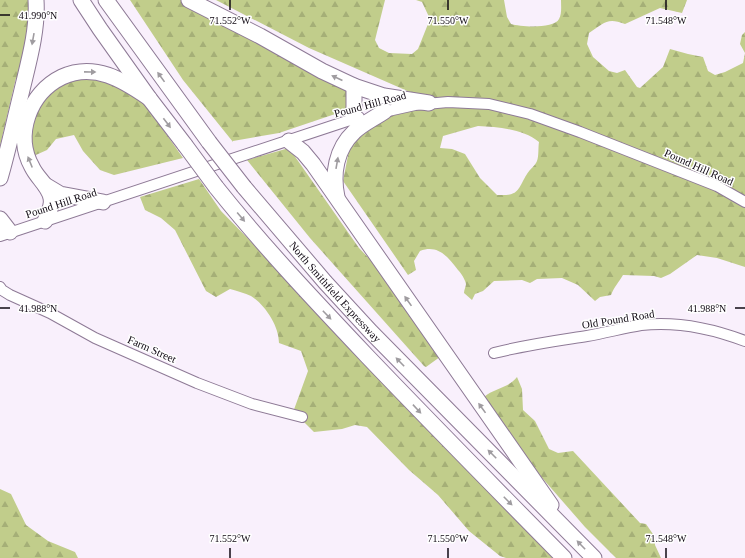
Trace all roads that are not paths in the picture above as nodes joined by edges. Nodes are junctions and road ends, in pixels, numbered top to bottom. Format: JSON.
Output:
{"nodes":[{"id":1,"x":36,"y":0,"type":"edge"},
{"id":2,"x":81,"y":0,"type":"edge"},
{"id":3,"x":106,"y":0,"type":"edge"},
{"id":4,"x":189,"y":0,"type":"edge"},
{"id":5,"x":354,"y":86,"type":"junction"},
{"id":6,"x":149,"y":98,"type":"junction"},
{"id":7,"x":428,"y":103,"type":"junction"},
{"id":8,"x":385,"y":111,"type":"junction"},
{"id":9,"x":353,"y":119,"type":"junction"},
{"id":10,"x":289,"y":141,"type":"junction"},
{"id":11,"x":0,"y":178,"type":"edge"},
{"id":12,"x":45,"y":186,"type":"junction"},
{"id":13,"x":103,"y":202,"type":"junction"},
{"id":14,"x":339,"y":202,"type":"junction"},
{"id":15,"x":745,"y":202,"type":"edge"},
{"id":16,"x":0,"y":219,"type":"edge"},
{"id":17,"x":44,"y":221,"type":"junction"},
{"id":18,"x":5,"y":234,"type":"edge"},
{"id":19,"x":0,"y":287,"type":"edge"},
{"id":20,"x":745,"y":341,"type":"edge"},
{"id":21,"x":494,"y":354,"type":"dead end"},
{"id":22,"x":302,"y":417,"type":"dead end"},
{"id":23,"x":568,"y":532,"type":"junction"},
{"id":24,"x":564,"y":558,"type":"edge"},
{"id":25,"x":594,"y":558,"type":"edge"}],
"edges":[{"from":1,"to":11,"type":"highway","one_way":true},
{"from":2,"to":6,"type":"highway","name":"North Smithfield Expressway"},
{"from":23,"to":3,"type":"highway","name":"North Smithfield Expressway","one_way":true,"bridge":true},
{"from":5,"to":4,"type":"highway","one_way":true},
{"from":5,"to":7,"type":"highway"},
{"from":5,"to":9,"type":"highway"},
{"from":12,"to":6,"type":"highway","one_way":true},
{"from":6,"to":24,"type":"highway","name":"North Smithfield Expressway","one_way":true,"bridge":true},
{"from":7,"to":8,"type":"street","name":"Pound Hill Road"},
{"from":7,"to":15,"type":"street","name":"Pound Hill Road"},
{"from":8,"to":9,"type":"street","name":"Pound Hill Road"},
{"from":14,"to":8,"type":"highway","one_way":true},
{"from":9,"to":10,"type":"street","name":"Pound Hill Road"},
{"from":10,"to":13,"type":"street","name":"Pound Hill Road"},
{"from":10,"to":14,"type":"highway"},
{"from":12,"to":13,"type":"highway"},
{"from":12,"to":17,"type":"highway"},
{"from":13,"to":17,"type":"street","name":"Pound Hill Road"},
{"from":23,"to":14,"type":"highway","one_way":true},
{"from":16,"to":18,"type":"highway"},
{"from":17,"to":18,"type":"street","name":"Pound Hill Road"},
{"from":19,"to":22,"type":"street","name":"Farm Street"},
{"from":20,"to":21,"type":"street","name":"Old Pound Road"},
{"from":25,"to":23,"type":"highway","name":"North Smithfield Expressway","one_way":true}]}
